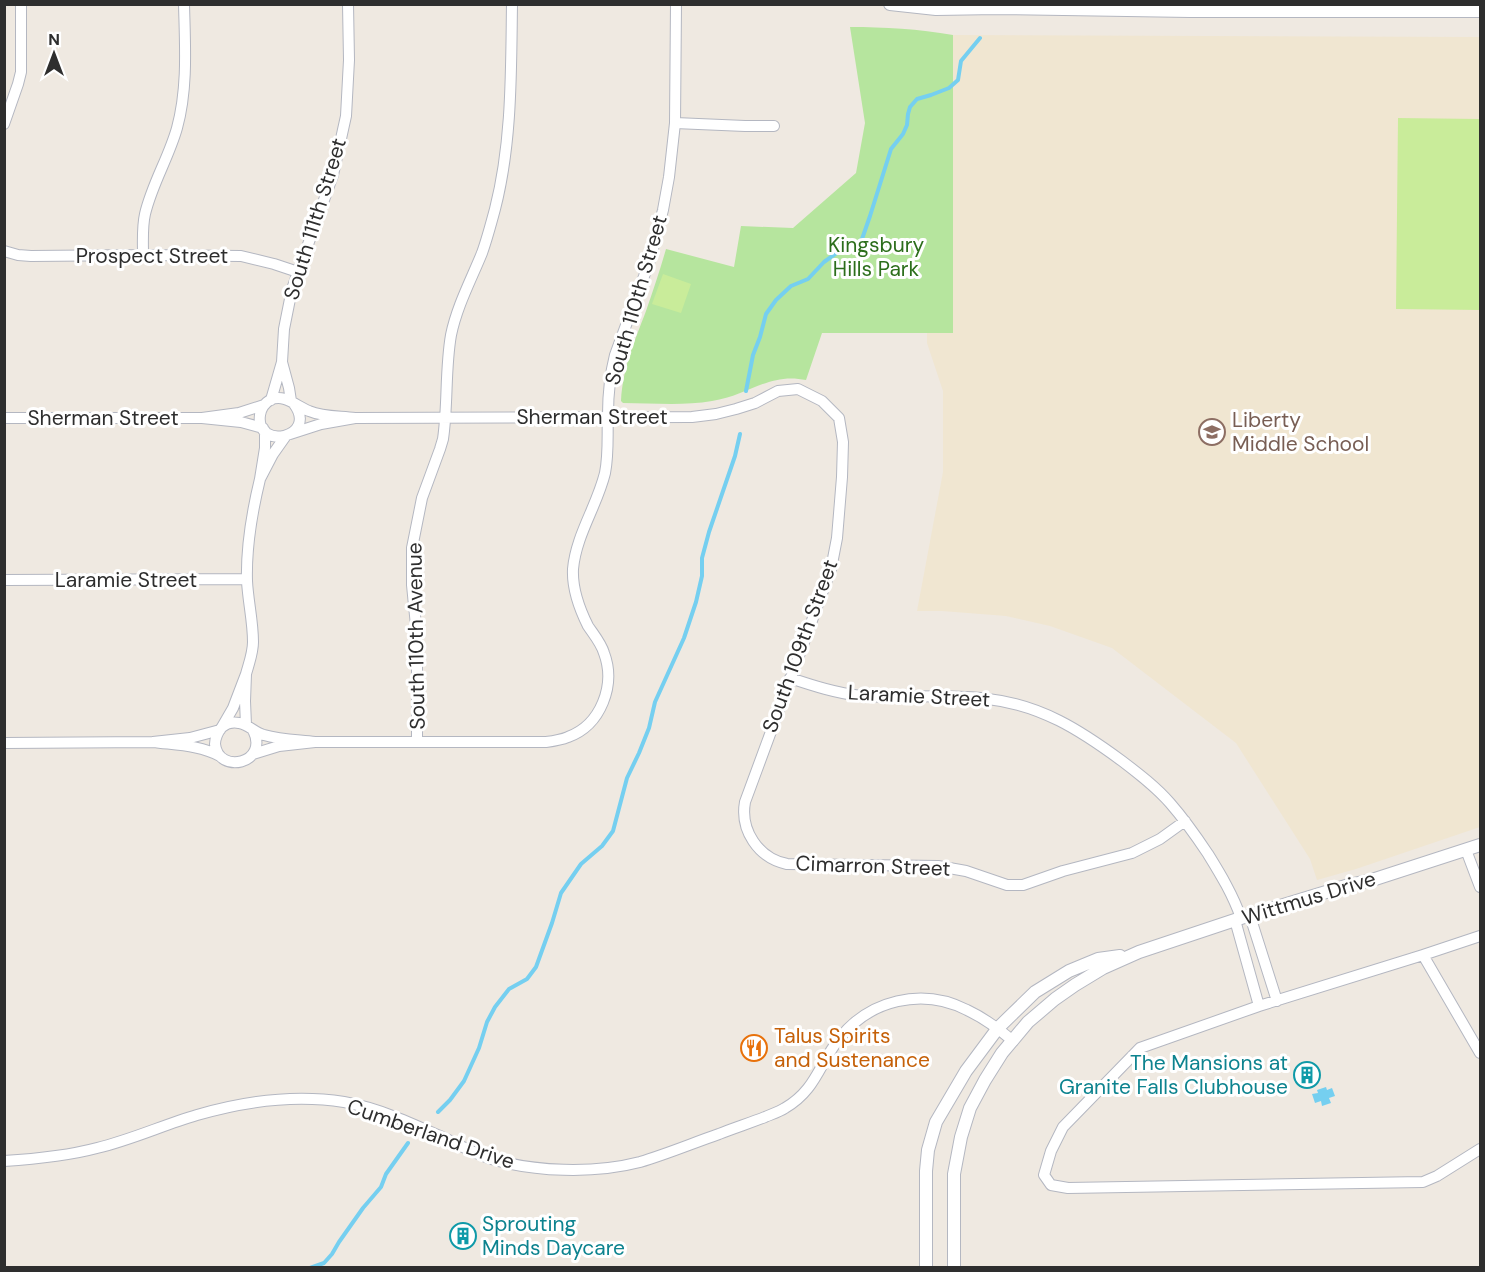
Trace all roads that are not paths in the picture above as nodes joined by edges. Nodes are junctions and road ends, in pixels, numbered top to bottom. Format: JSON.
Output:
{"nodes":[{"id":1,"x":21,"y":4,"type":"edge"},
{"id":2,"x":184,"y":4,"type":"edge"},
{"id":3,"x":348,"y":4,"type":"edge"},
{"id":4,"x":512,"y":4,"type":"edge"},
{"id":5,"x":675,"y":4,"type":"edge"},
{"id":6,"x":890,"y":4,"type":"edge"},
{"id":7,"x":1480,"y":11,"type":"edge"},
{"id":8,"x":675,"y":123,"type":"junction"},
{"id":9,"x":4,"y":124,"type":"edge"},
{"id":10,"x":774,"y":126,"type":"dead end"},
{"id":11,"x":4,"y":251,"type":"edge"},
{"id":12,"x":143,"y":255,"type":"junction"},
{"id":13,"x":298,"y":272,"type":"junction"},
{"id":14,"x":282,"y":362,"type":"junction"},
{"id":15,"x":822,"y":401,"type":"joint"},
{"id":16,"x":267,"y":402,"type":"junction"},
{"id":17,"x":292,"y":402,"type":"junction"},
{"id":18,"x":445,"y":417,"type":"junction"},
{"id":19,"x":608,"y":417,"type":"junction"},
{"id":20,"x":4,"y":418,"type":"edge"},
{"id":21,"x":202,"y":418,"type":"junction"},
{"id":22,"x":355,"y":418,"type":"junction"},
{"id":23,"x":264,"y":430,"type":"junction"},
{"id":24,"x":287,"y":435,"type":"junction"},
{"id":25,"x":261,"y":479,"type":"junction"},
{"id":26,"x":247,"y":579,"type":"junction"},
{"id":27,"x":4,"y":580,"type":"edge"},
{"id":28,"x":246,"y":674,"type":"junction"},
{"id":29,"x":790,"y":678,"type":"junction"},
{"id":30,"x":249,"y":728,"type":"junction"},
{"id":31,"x":221,"y":729,"type":"junction"},
{"id":32,"x":153,"y":742,"type":"junction"},
{"id":33,"x":315,"y":742,"type":"junction"},
{"id":34,"x":417,"y":742,"type":"junction"},
{"id":35,"x":4,"y":743,"type":"edge"},
{"id":36,"x":253,"y":754,"type":"junction"},
{"id":37,"x":220,"y":756,"type":"junction"},
{"id":38,"x":1185,"y":821,"type":"junction"},
{"id":39,"x":1480,"y":845,"type":"edge"},
{"id":40,"x":1466,"y":850,"type":"junction"},
{"id":41,"x":764,"y":853,"type":"joint"},
{"id":42,"x":1480,"y":887,"type":"edge"},
{"id":43,"x":1242,"y":918,"type":"junction"},
{"id":44,"x":1480,"y":936,"type":"edge"},
{"id":45,"x":1139,"y":952,"type":"junction"},
{"id":46,"x":1423,"y":956,"type":"junction"},
{"id":47,"x":1277,"y":1001,"type":"junction"},
{"id":48,"x":1259,"y":1006,"type":"junction"},
{"id":49,"x":998,"y":1028,"type":"junction"},
{"id":50,"x":1013,"y":1041,"type":"junction"},
{"id":51,"x":1480,"y":1053,"type":"edge"},
{"id":52,"x":1480,"y":1149,"type":"edge"},
{"id":53,"x":4,"y":1161,"type":"edge"},
{"id":54,"x":927,"y":1268,"type":"edge"},
{"id":55,"x":954,"y":1268,"type":"edge"}],
"edges":[{"from":1,"to":9,"type":"street"},
{"from":2,"to":12,"type":"street"},
{"from":3,"to":13,"type":"street","name":"South 111th Street"},
{"from":4,"to":18,"type":"street","name":"South 110th Avenue"},
{"from":5,"to":8,"type":"street","name":"South 110th Street"},
{"from":6,"to":7,"type":"street"},
{"from":8,"to":10,"type":"street"},
{"from":8,"to":19,"type":"street","name":"South 110th Street"},
{"from":11,"to":12,"type":"street","name":"Prospect Street"},
{"from":12,"to":13,"type":"street","name":"Prospect Street"},
{"from":13,"to":14,"type":"street","name":"South 111th Street"},
{"from":14,"to":16,"type":"street","name":"South 111th Street"},
{"from":14,"to":17,"type":"street","name":"South 111th Street"},
{"from":15,"to":19,"type":"street","name":"Sherman Street"},
{"from":15,"to":29,"type":"street","name":"South 109th Street"},
{"from":16,"to":17,"type":"street"},
{"from":16,"to":21,"type":"street","name":"Sherman Street"},
{"from":16,"to":23,"type":"street"},
{"from":17,"to":22,"type":"street","name":"Sherman Street"},
{"from":17,"to":24,"type":"street"},
{"from":18,"to":19,"type":"street","name":"Sherman Street"},
{"from":18,"to":22,"type":"street","name":"Sherman Street"},
{"from":18,"to":34,"type":"street","name":"South 110th Avenue"},
{"from":19,"to":34,"type":"street","name":"South 110th Street"},
{"from":20,"to":21,"type":"street","name":"Sherman Street"},
{"from":21,"to":23,"type":"street","name":"Sherman Street"},
{"from":22,"to":24,"type":"street","name":"Sherman Street"},
{"from":23,"to":24,"type":"street"},
{"from":23,"to":25,"type":"street"},
{"from":24,"to":25,"type":"street"},
{"from":25,"to":26,"type":"street"},
{"from":26,"to":27,"type":"street","name":"Laramie Street"},
{"from":26,"to":28,"type":"street"},
{"from":28,"to":30,"type":"street"},
{"from":28,"to":31,"type":"street"},
{"from":29,"to":38,"type":"street","name":"Laramie Street"},
{"from":29,"to":41,"type":"street","name":"South 109th Street"},
{"from":30,"to":31,"type":"street"},
{"from":30,"to":33,"type":"street"},
{"from":30,"to":36,"type":"street"},
{"from":31,"to":32,"type":"street"},
{"from":31,"to":37,"type":"street"},
{"from":32,"to":35,"type":"street"},
{"from":32,"to":37,"type":"street"},
{"from":33,"to":34,"type":"street"},
{"from":33,"to":36,"type":"street"},
{"from":36,"to":37,"type":"street"},
{"from":38,"to":41,"type":"street","name":"Cimarron Street"},
{"from":38,"to":43,"type":"street","name":"Laramie Street"},
{"from":39,"to":40,"type":"street","name":"Wittmus Drive"},
{"from":40,"to":42,"type":"street"},
{"from":40,"to":43,"type":"street","name":"Wittmus Drive"},
{"from":43,"to":45,"type":"street","name":"Wittmus Drive"},
{"from":43,"to":47,"type":"street"},
{"from":43,"to":48,"type":"street"},
{"from":44,"to":46,"type":"street"},
{"from":45,"to":49,"type":"street","name":"Wittmus Drive"},
{"from":45,"to":50,"type":"street","name":"Wittmus Drive"},
{"from":46,"to":47,"type":"street"},
{"from":46,"to":51,"type":"street"},
{"from":47,"to":48,"type":"street"},
{"from":48,"to":52,"type":"street"},
{"from":49,"to":50,"type":"street","name":"Cumberland Drive"},
{"from":49,"to":53,"type":"street","name":"Cumberland Drive"},
{"from":49,"to":54,"type":"street","name":"Wittmus Drive"},
{"from":50,"to":55,"type":"street","name":"Wittmus Drive"}]}
